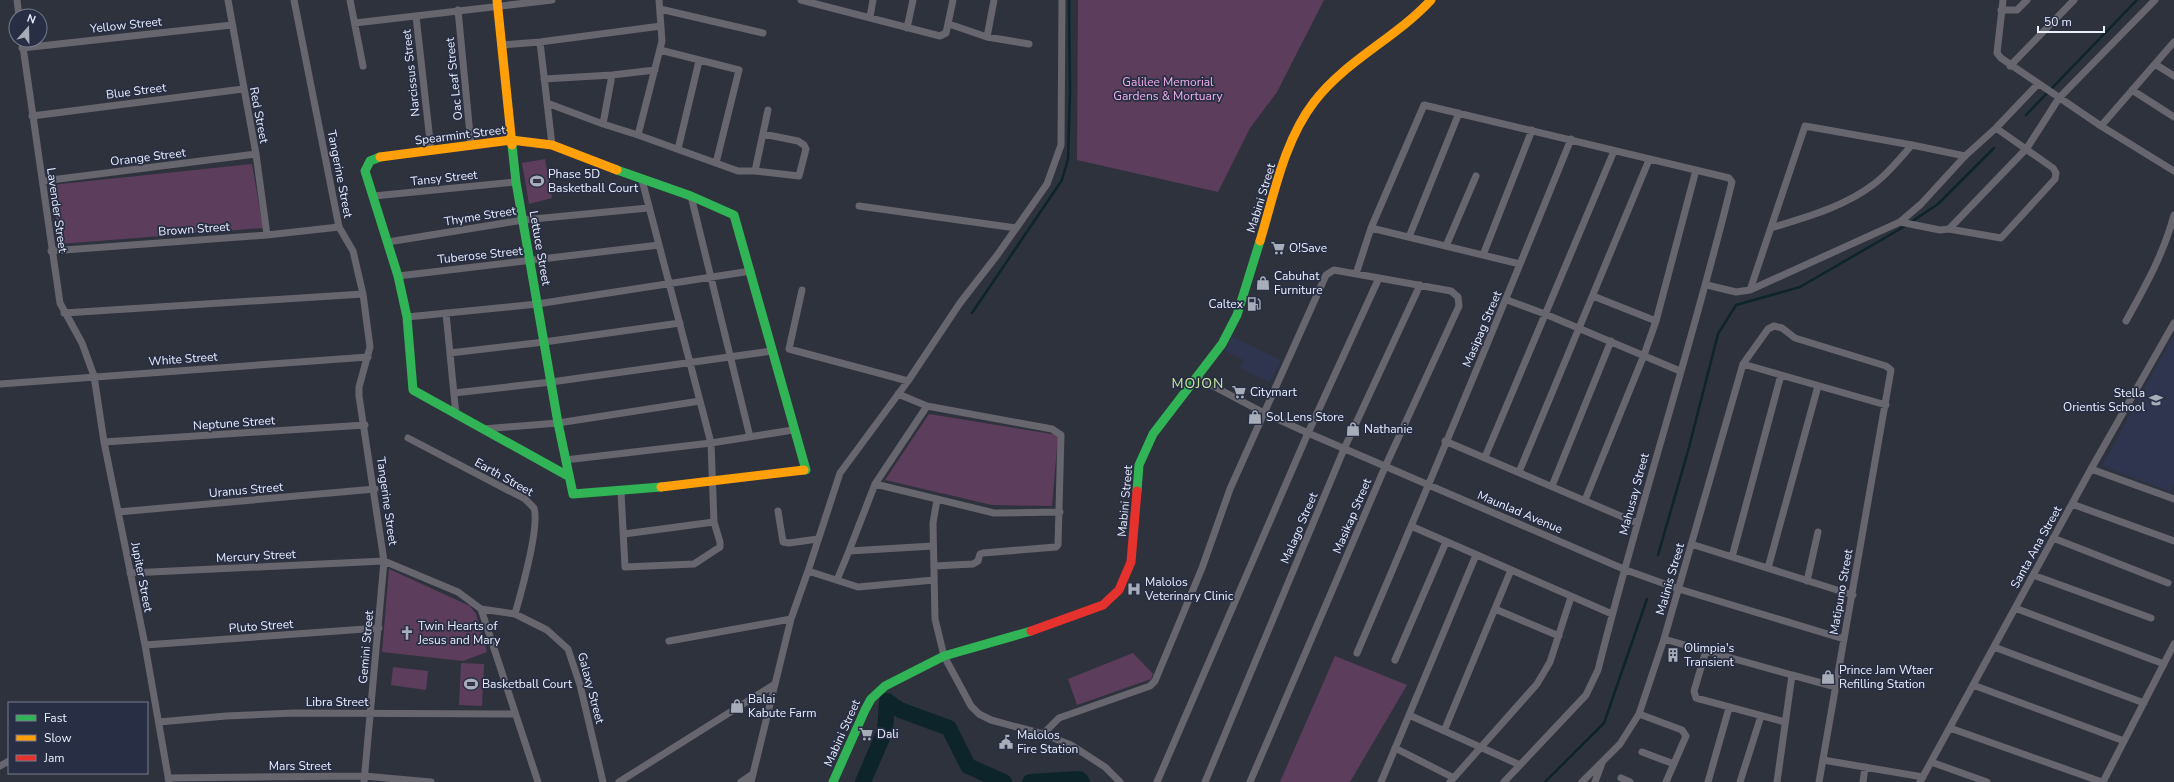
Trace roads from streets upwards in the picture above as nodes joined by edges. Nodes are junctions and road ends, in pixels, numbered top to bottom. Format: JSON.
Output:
{"nodes":[{"id":1,"x":228,"y":0,"type":"edge"},
{"id":2,"x":294,"y":0,"type":"edge"},
{"id":3,"x":350,"y":0,"type":"edge"},
{"id":4,"x":552,"y":0,"type":"edge"},
{"id":5,"x":659,"y":0,"type":"edge"},
{"id":6,"x":801,"y":0,"type":"edge"},
{"id":7,"x":873,"y":0,"type":"edge"},
{"id":8,"x":913,"y":0,"type":"edge"},
{"id":9,"x":953,"y":0,"type":"edge"},
{"id":10,"x":994,"y":0,"type":"edge"},
{"id":11,"x":1062,"y":0,"type":"edge"},
{"id":12,"x":1431,"y":0,"type":"edge"},
{"id":13,"x":2003,"y":0,"type":"edge"},
{"id":14,"x":2027,"y":0,"type":"edge"},
{"id":15,"x":2074,"y":0,"type":"edge"},
{"id":16,"x":2155,"y":0,"type":"edge"},
{"id":17,"x":497,"y":4,"type":"edge"},
{"id":18,"x":832,"y":4,"type":"edge"},
{"id":19,"x":458,"y":10,"type":"junction"},
{"id":20,"x":660,"y":10,"type":"junction"},
{"id":21,"x":2001,"y":10,"type":"junction"},
{"id":22,"x":416,"y":16,"type":"junction"},
{"id":23,"x":870,"y":17,"type":"junction"},
{"id":24,"x":355,"y":23,"type":"junction"},
{"id":25,"x":949,"y":24,"type":"junction"},
{"id":26,"x":232,"y":25,"type":"junction"},
{"id":27,"x":661,"y":26,"type":"junction"},
{"id":28,"x":907,"y":28,"type":"junction"},
{"id":29,"x":763,"y":34,"type":"dead end"},
{"id":30,"x":988,"y":37,"type":"junction"},
{"id":31,"x":540,"y":42,"type":"junction"},
{"id":32,"x":2174,"y":42,"type":"edge"},
{"id":33,"x":1029,"y":44,"type":"dead end"},
{"id":34,"x":48,"y":45,"type":"edge"},
{"id":35,"x":502,"y":45,"type":"junction"},
{"id":36,"x":22,"y":48,"type":"edge"},
{"id":37,"x":660,"y":50,"type":"junction"},
{"id":38,"x":699,"y":61,"type":"junction"},
{"id":39,"x":2155,"y":64,"type":"junction"},
{"id":40,"x":363,"y":66,"type":"dead end"},
{"id":41,"x":2010,"y":66,"type":"junction"},
{"id":42,"x":655,"y":70,"type":"junction"},
{"id":43,"x":612,"y":75,"type":"junction"},
{"id":44,"x":2174,"y":76,"type":"edge"},
{"id":45,"x":544,"y":79,"type":"junction"},
{"id":46,"x":2041,"y":86,"type":"junction"},
{"id":47,"x":243,"y":89,"type":"junction"},
{"id":48,"x":2132,"y":90,"type":"junction"},
{"id":49,"x":2059,"y":98,"type":"junction"},
{"id":50,"x":547,"y":103,"type":"junction"},
{"id":51,"x":768,"y":110,"type":"dead end"},
{"id":52,"x":1459,"y":113,"type":"junction"},
{"id":53,"x":32,"y":116,"type":"junction"},
{"id":54,"x":2174,"y":117,"type":"edge"},
{"id":55,"x":603,"y":124,"type":"junction"},
{"id":56,"x":2100,"y":126,"type":"junction"},
{"id":57,"x":1996,"y":128,"type":"junction"},
{"id":58,"x":1532,"y":130,"type":"junction"},
{"id":59,"x":638,"y":134,"type":"junction"},
{"id":60,"x":763,"y":134,"type":"junction"},
{"id":61,"x":1571,"y":139,"type":"junction"},
{"id":62,"x":511,"y":140,"type":"junction"},
{"id":63,"x":471,"y":145,"type":"junction"},
{"id":64,"x":552,"y":145,"type":"junction"},
{"id":65,"x":1912,"y":145,"type":"junction"},
{"id":66,"x":2027,"y":148,"type":"junction"},
{"id":67,"x":678,"y":149,"type":"junction"},
{"id":68,"x":431,"y":150,"type":"junction"},
{"id":69,"x":1614,"y":151,"type":"junction"},
{"id":70,"x":256,"y":154,"type":"junction"},
{"id":71,"x":1965,"y":156,"type":"junction"},
{"id":72,"x":1649,"y":160,"type":"junction"},
{"id":73,"x":716,"y":163,"type":"junction"},
{"id":74,"x":1696,"y":170,"type":"junction"},
{"id":75,"x":755,"y":171,"type":"junction"},
{"id":76,"x":2174,"y":171,"type":"edge"},
{"id":77,"x":1476,"y":176,"type":"dead end"},
{"id":78,"x":642,"y":180,"type":"junction"},
{"id":79,"x":43,"y":181,"type":"junction"},
{"id":80,"x":516,"y":182,"type":"junction"},
{"id":81,"x":374,"y":196,"type":"junction"},
{"id":82,"x":691,"y":196,"type":"junction"},
{"id":83,"x":859,"y":206,"type":"dead end"},
{"id":84,"x":648,"y":208,"type":"junction"},
{"id":85,"x":2174,"y":215,"type":"edge"},
{"id":86,"x":523,"y":220,"type":"junction"},
{"id":87,"x":1902,"y":222,"type":"junction"},
{"id":88,"x":339,"y":227,"type":"junction"},
{"id":89,"x":1016,"y":228,"type":"junction"},
{"id":90,"x":1371,"y":228,"type":"junction"},
{"id":91,"x":1771,"y":228,"type":"junction"},
{"id":92,"x":1949,"y":229,"type":"junction"},
{"id":93,"x":267,"y":235,"type":"junction"},
{"id":94,"x":1409,"y":237,"type":"junction"},
{"id":95,"x":388,"y":242,"type":"junction"},
{"id":96,"x":659,"y":245,"type":"junction"},
{"id":97,"x":1446,"y":246,"type":"junction"},
{"id":98,"x":51,"y":251,"type":"junction"},
{"id":99,"x":1483,"y":255,"type":"junction"},
{"id":100,"x":530,"y":261,"type":"junction"},
{"id":101,"x":1520,"y":264,"type":"junction"},
{"id":102,"x":751,"y":271,"type":"junction"},
{"id":103,"x":1356,"y":274,"type":"junction"},
{"id":104,"x":398,"y":276,"type":"junction"},
{"id":105,"x":711,"y":276,"type":"junction"},
{"id":106,"x":1379,"y":278,"type":"junction"},
{"id":107,"x":668,"y":283,"type":"junction"},
{"id":108,"x":1420,"y":285,"type":"junction"},
{"id":109,"x":1707,"y":285,"type":"junction"},
{"id":110,"x":802,"y":290,"type":"dead end"},
{"id":111,"x":1750,"y":290,"type":"junction"},
{"id":112,"x":363,"y":294,"type":"junction"},
{"id":113,"x":1593,"y":296,"type":"junction"},
{"id":114,"x":1506,"y":300,"type":"junction"},
{"id":115,"x":537,"y":304,"type":"junction"},
{"id":116,"x":64,"y":313,"type":"junction"},
{"id":117,"x":446,"y":313,"type":"junction"},
{"id":118,"x":1545,"y":314,"type":"junction"},
{"id":119,"x":408,"y":317,"type":"junction"},
{"id":120,"x":1656,"y":321,"type":"junction"},
{"id":121,"x":2126,"y":321,"type":"dead end"},
{"id":122,"x":680,"y":323,"type":"junction"},
{"id":123,"x":2174,"y":324,"type":"edge"},
{"id":124,"x":1579,"y":328,"type":"junction"},
{"id":125,"x":1611,"y":341,"type":"junction"},
{"id":126,"x":544,"y":342,"type":"junction"},
{"id":127,"x":772,"y":351,"type":"junction"},
{"id":128,"x":450,"y":353,"type":"junction"},
{"id":129,"x":1644,"y":355,"type":"junction"},
{"id":130,"x":730,"y":357,"type":"junction"},
{"id":131,"x":368,"y":358,"type":"junction"},
{"id":132,"x":692,"y":363,"type":"junction"},
{"id":133,"x":1743,"y":364,"type":"junction"},
{"id":134,"x":1680,"y":371,"type":"junction"},
{"id":135,"x":1781,"y":375,"type":"junction"},
{"id":136,"x":94,"y":376,"type":"junction"},
{"id":137,"x":1198,"y":378,"type":"junction"},
{"id":138,"x":908,"y":381,"type":"junction"},
{"id":139,"x":551,"y":382,"type":"junction"},
{"id":140,"x":0,"y":384,"type":"edge"},
{"id":141,"x":1818,"y":386,"type":"junction"},
{"id":142,"x":454,"y":393,"type":"junction"},
{"id":143,"x":898,"y":394,"type":"junction"},
{"id":144,"x":700,"y":402,"type":"junction"},
{"id":145,"x":1886,"y":405,"type":"junction"},
{"id":146,"x":927,"y":406,"type":"junction"},
{"id":147,"x":1264,"y":413,"type":"junction"},
{"id":148,"x":456,"y":415,"type":"junction"},
{"id":149,"x":558,"y":423,"type":"junction"},
{"id":150,"x":365,"y":425,"type":"junction"},
{"id":151,"x":481,"y":429,"type":"junction"},
{"id":152,"x":793,"y":430,"type":"junction"},
{"id":153,"x":1308,"y":433,"type":"junction"},
{"id":154,"x":750,"y":437,"type":"junction"},
{"id":155,"x":408,"y":438,"type":"dead end"},
{"id":156,"x":1445,"y":440,"type":"junction"},
{"id":157,"x":104,"y":442,"type":"junction"},
{"id":158,"x":711,"y":443,"type":"junction"},
{"id":159,"x":1344,"y":449,"type":"junction"},
{"id":160,"x":1485,"y":457,"type":"junction"},
{"id":161,"x":565,"y":460,"type":"junction"},
{"id":162,"x":1385,"y":467,"type":"junction"},
{"id":163,"x":2091,"y":469,"type":"junction"},
{"id":164,"x":1519,"y":472,"type":"junction"},
{"id":165,"x":568,"y":476,"type":"junction"},
{"id":166,"x":712,"y":482,"type":"junction"},
{"id":167,"x":875,"y":484,"type":"junction"},
{"id":168,"x":1428,"y":485,"type":"junction"},
{"id":169,"x":1552,"y":486,"type":"junction"},
{"id":170,"x":375,"y":489,"type":"junction"},
{"id":171,"x":621,"y":492,"type":"junction"},
{"id":172,"x":2174,"y":499,"type":"edge"},
{"id":173,"x":937,"y":500,"type":"junction"},
{"id":174,"x":1585,"y":500,"type":"junction"},
{"id":175,"x":2072,"y":504,"type":"junction"},
{"id":176,"x":778,"y":511,"type":"dead end"},
{"id":177,"x":118,"y":512,"type":"junction"},
{"id":178,"x":1060,"y":512,"type":"junction"},
{"id":179,"x":714,"y":522,"type":"junction"},
{"id":180,"x":1637,"y":523,"type":"junction"},
{"id":181,"x":1411,"y":526,"type":"junction"},
{"id":182,"x":1818,"y":532,"type":"dead end"},
{"id":183,"x":624,"y":534,"type":"junction"},
{"id":184,"x":2053,"y":538,"type":"junction"},
{"id":185,"x":818,"y":540,"type":"junction"},
{"id":186,"x":2174,"y":541,"type":"edge"},
{"id":187,"x":1446,"y":542,"type":"junction"},
{"id":188,"x":1691,"y":544,"type":"junction"},
{"id":189,"x":933,"y":546,"type":"junction"},
{"id":190,"x":849,"y":551,"type":"junction"},
{"id":191,"x":1476,"y":555,"type":"junction"},
{"id":192,"x":1732,"y":557,"type":"junction"},
{"id":193,"x":384,"y":561,"type":"junction"},
{"id":194,"x":934,"y":566,"type":"junction"},
{"id":195,"x":1768,"y":568,"type":"junction"},
{"id":196,"x":808,"y":570,"type":"junction"},
{"id":197,"x":1511,"y":570,"type":"junction"},
{"id":198,"x":1626,"y":570,"type":"junction"},
{"id":199,"x":130,"y":573,"type":"junction"},
{"id":200,"x":2033,"y":575,"type":"junction"},
{"id":201,"x":837,"y":580,"type":"junction"},
{"id":202,"x":934,"y":580,"type":"junction"},
{"id":203,"x":1807,"y":581,"type":"junction"},
{"id":204,"x":2168,"y":583,"type":"dead end"},
{"id":205,"x":1679,"y":589,"type":"junction"},
{"id":206,"x":1854,"y":595,"type":"junction"},
{"id":207,"x":1571,"y":597,"type":"junction"},
{"id":208,"x":2015,"y":608,"type":"junction"},
{"id":209,"x":481,"y":609,"type":"junction"},
{"id":210,"x":1495,"y":609,"type":"junction"},
{"id":211,"x":515,"y":614,"type":"junction"},
{"id":212,"x":1612,"y":614,"type":"junction"},
{"id":213,"x":2151,"y":618,"type":"dead end"},
{"id":214,"x":791,"y":619,"type":"junction"},
{"id":215,"x":379,"y":628,"type":"junction"},
{"id":216,"x":1559,"y":636,"type":"junction"},
{"id":217,"x":1844,"y":639,"type":"junction"},
{"id":218,"x":1664,"y":640,"type":"junction"},
{"id":219,"x":668,"y":641,"type":"dead end"},
{"id":220,"x":2174,"y":644,"type":"edge"},
{"id":221,"x":145,"y":645,"type":"junction"},
{"id":222,"x":1994,"y":647,"type":"junction"},
{"id":223,"x":1706,"y":651,"type":"junction"},
{"id":224,"x":1357,"y":653,"type":"dead end"},
{"id":225,"x":944,"y":656,"type":"junction"},
{"id":226,"x":1395,"y":660,"type":"dead end"},
{"id":227,"x":2164,"y":664,"type":"junction"},
{"id":228,"x":1792,"y":675,"type":"junction"},
{"id":229,"x":775,"y":684,"type":"junction"},
{"id":230,"x":1973,"y":685,"type":"junction"},
{"id":231,"x":1836,"y":687,"type":"junction"},
{"id":232,"x":2144,"y":703,"type":"junction"},
{"id":233,"x":1729,"y":708,"type":"junction"},
{"id":234,"x":370,"y":713,"type":"junction"},
{"id":235,"x":515,"y":714,"type":"junction"},
{"id":236,"x":1640,"y":714,"type":"junction"},
{"id":237,"x":1409,"y":715,"type":"junction"},
{"id":238,"x":1761,"y":716,"type":"junction"},
{"id":239,"x":159,"y":722,"type":"junction"},
{"id":240,"x":1785,"y":722,"type":"junction"},
{"id":241,"x":1950,"y":728,"type":"junction"},
{"id":242,"x":1444,"y":731,"type":"junction"},
{"id":243,"x":1043,"y":734,"type":"junction"},
{"id":244,"x":2124,"y":741,"type":"junction"},
{"id":245,"x":1481,"y":747,"type":"junction"},
{"id":246,"x":1395,"y":748,"type":"junction"},
{"id":247,"x":1642,"y":752,"type":"dead end"},
{"id":248,"x":1823,"y":760,"type":"junction"},
{"id":249,"x":1602,"y":761,"type":"junction"},
{"id":250,"x":1931,"y":762,"type":"junction"},
{"id":251,"x":1674,"y":764,"type":"junction"},
{"id":252,"x":1520,"y":765,"type":"junction"},
{"id":253,"x":1865,"y":767,"type":"junction"},
{"id":254,"x":753,"y":774,"type":"junction"},
{"id":255,"x":1621,"y":778,"type":"dead end"},
{"id":256,"x":364,"y":779,"type":"edge"},
{"id":257,"x":1921,"y":779,"type":"edge"},
{"id":258,"x":169,"y":780,"type":"edge"},
{"id":259,"x":1452,"y":780,"type":"edge"},
{"id":260,"x":431,"y":782,"type":"edge"},
{"id":261,"x":538,"y":782,"type":"edge"},
{"id":262,"x":603,"y":782,"type":"edge"},
{"id":263,"x":619,"y":782,"type":"edge"},
{"id":264,"x":741,"y":782,"type":"edge"},
{"id":265,"x":751,"y":782,"type":"edge"},
{"id":266,"x":833,"y":782,"type":"edge"},
{"id":267,"x":1120,"y":782,"type":"edge"},
{"id":268,"x":1157,"y":782,"type":"edge"},
{"id":269,"x":1205,"y":782,"type":"edge"},
{"id":270,"x":1250,"y":782,"type":"edge"},
{"id":271,"x":1381,"y":782,"type":"edge"},
{"id":272,"x":1504,"y":782,"type":"edge"},
{"id":273,"x":1582,"y":782,"type":"edge"},
{"id":274,"x":1595,"y":782,"type":"edge"},
{"id":275,"x":1630,"y":782,"type":"edge"},
{"id":276,"x":1666,"y":782,"type":"edge"},
{"id":277,"x":1708,"y":782,"type":"edge"},
{"id":278,"x":1740,"y":782,"type":"edge"},
{"id":279,"x":1776,"y":782,"type":"edge"},
{"id":280,"x":1819,"y":782,"type":"edge"},
{"id":281,"x":1862,"y":782,"type":"edge"},
{"id":282,"x":1987,"y":782,"type":"edge"},
{"id":283,"x":2102,"y":782,"type":"edge"}],
"edges":[{"from":1,"to":26,"type":"street","name":"Red Street"},
{"from":2,"to":88,"type":"street","name":"Tangerine Street"},
{"from":3,"to":24,"type":"street"},
{"from":4,"to":17,"type":"street"},
{"from":5,"to":20,"type":"street"},
{"from":6,"to":18,"type":"street"},
{"from":7,"to":23,"type":"street"},
{"from":8,"to":28,"type":"street"},
{"from":9,"to":25,"type":"street"},
{"from":10,"to":30,"type":"street"},
{"from":11,"to":89,"type":"street"},
{"from":12,"to":137,"type":"street","name":"Mabini Street"},
{"from":13,"to":21,"type":"street"},
{"from":14,"to":21,"type":"street"},
{"from":15,"to":41,"type":"street"},
{"from":16,"to":49,"type":"street"},
{"from":17,"to":19,"type":"street"},
{"from":17,"to":35,"type":"street","name":"Lettuce Street"},
{"from":18,"to":23,"type":"street"},
{"from":19,"to":22,"type":"street"},
{"from":19,"to":63,"type":"street","name":"Oac Leaf Street"},
{"from":20,"to":27,"type":"street"},
{"from":20,"to":29,"type":"street"},
{"from":21,"to":41,"type":"street"},
{"from":22,"to":24,"type":"street"},
{"from":22,"to":68,"type":"street","name":"Narcissus Street"},
{"from":23,"to":28,"type":"street"},
{"from":24,"to":40,"type":"street"},
{"from":25,"to":28,"type":"street"},
{"from":25,"to":30,"type":"street"},
{"from":26,"to":34,"type":"street","name":"Yellow Street"},
{"from":26,"to":47,"type":"street","name":"Red Street"},
{"from":27,"to":31,"type":"street"},
{"from":27,"to":37,"type":"street"},
{"from":30,"to":33,"type":"street"},
{"from":31,"to":35,"type":"street"},
{"from":31,"to":45,"type":"street"},
{"from":32,"to":39,"type":"street"},
{"from":35,"to":62,"type":"street","name":"Lettuce Street"},
{"from":36,"to":53,"type":"street","name":"Lavender Street"},
{"from":37,"to":38,"type":"street"},
{"from":37,"to":42,"type":"street"},
{"from":38,"to":67,"type":"street"},
{"from":38,"to":73,"type":"street"},
{"from":39,"to":44,"type":"street"},
{"from":39,"to":48,"type":"street"},
{"from":41,"to":46,"type":"street"},
{"from":42,"to":43,"type":"street"},
{"from":42,"to":59,"type":"street"},
{"from":43,"to":45,"type":"street"},
{"from":43,"to":55,"type":"street"},
{"from":45,"to":50,"type":"street"},
{"from":46,"to":49,"type":"street"},
{"from":46,"to":57,"type":"street"},
{"from":47,"to":53,"type":"street","name":"Blue Street"},
{"from":47,"to":70,"type":"street","name":"Red Street"},
{"from":48,"to":54,"type":"street"},
{"from":48,"to":56,"type":"street"},
{"from":49,"to":56,"type":"street"},
{"from":49,"to":66,"type":"street"},
{"from":50,"to":55,"type":"street"},
{"from":50,"to":64,"type":"street"},
{"from":51,"to":60,"type":"street"},
{"from":52,"to":58,"type":"street"},
{"from":52,"to":90,"type":"street"},
{"from":52,"to":94,"type":"street"},
{"from":53,"to":79,"type":"street","name":"Lavender Street"},
{"from":55,"to":59,"type":"street"},
{"from":56,"to":76,"type":"street"},
{"from":57,"to":66,"type":"street"},
{"from":57,"to":71,"type":"street"},
{"from":58,"to":61,"type":"street"},
{"from":58,"to":99,"type":"street"},
{"from":59,"to":67,"type":"street"},
{"from":60,"to":75,"type":"street"},
{"from":60,"to":75,"type":"street"},
{"from":61,"to":69,"type":"street"},
{"from":61,"to":101,"type":"street","name":"Masipag Street"},
{"from":62,"to":63,"type":"street","name":"Spearmint Street"},
{"from":62,"to":64,"type":"street","name":"Spearmint Street"},
{"from":62,"to":80,"type":"street","name":"Lettuce Street"},
{"from":63,"to":68,"type":"street","name":"Spearmint Street"},
{"from":64,"to":78,"type":"street","name":"Spearmint Street"},
{"from":65,"to":71,"type":"street"},
{"from":65,"to":91,"type":"street"},
{"from":65,"to":91,"type":"street"},
{"from":66,"to":92,"type":"street"},
{"from":66,"to":92,"type":"street"},
{"from":67,"to":73,"type":"street"},
{"from":68,"to":81,"type":"street","name":"Spearmint Street"},
{"from":69,"to":72,"type":"street"},
{"from":69,"to":118,"type":"street"},
{"from":70,"to":79,"type":"street","name":"Orange Street"},
{"from":70,"to":93,"type":"street","name":"Red Street"},
{"from":71,"to":87,"type":"street"},
{"from":72,"to":74,"type":"street"},
{"from":72,"to":113,"type":"street"},
{"from":73,"to":75,"type":"street"},
{"from":74,"to":109,"type":"street","name":"Mahusay Street"},
{"from":74,"to":120,"type":"street"},
{"from":77,"to":97,"type":"street"},
{"from":78,"to":82,"type":"street","name":"Spearmint Street"},
{"from":78,"to":84,"type":"street"},
{"from":79,"to":98,"type":"street","name":"Lavender Street"},
{"from":80,"to":81,"type":"street","name":"Tansy Street"},
{"from":80,"to":86,"type":"street","name":"Lettuce Street"},
{"from":81,"to":95,"type":"street"},
{"from":82,"to":102,"type":"street","name":"Spearmint Street"},
{"from":82,"to":105,"type":"street"},
{"from":83,"to":89,"type":"street"},
{"from":84,"to":86,"type":"street","name":"Thyme Street"},
{"from":84,"to":96,"type":"street"},
{"from":85,"to":121,"type":"street"},
{"from":86,"to":95,"type":"street","name":"Thyme Street"},
{"from":86,"to":100,"type":"street","name":"Lettuce Street"},
{"from":87,"to":92,"type":"street"},
{"from":87,"to":111,"type":"street"},
{"from":88,"to":93,"type":"street","name":"Brown Street"},
{"from":88,"to":112,"type":"street","name":"Tangerine Street"},
{"from":89,"to":138,"type":"street"},
{"from":90,"to":94,"type":"street"},
{"from":90,"to":103,"type":"street"},
{"from":91,"to":111,"type":"street"},
{"from":93,"to":98,"type":"street","name":"Brown Street"},
{"from":94,"to":97,"type":"street"},
{"from":95,"to":104,"type":"street"},
{"from":96,"to":100,"type":"street","name":"Tuberose Street"},
{"from":96,"to":107,"type":"street"},
{"from":97,"to":99,"type":"street"},
{"from":98,"to":116,"type":"street","name":"Lavender Street"},
{"from":99,"to":101,"type":"street"},
{"from":100,"to":104,"type":"street","name":"Tuberose Street"},
{"from":100,"to":115,"type":"street","name":"Lettuce Street"},
{"from":101,"to":114,"type":"street","name":"Masipag Street"},
{"from":102,"to":105,"type":"street"},
{"from":102,"to":127,"type":"street"},
{"from":103,"to":106,"type":"street","name":"Masikap Street"},
{"from":103,"to":147,"type":"street","name":"Masikap Street"},
{"from":104,"to":119,"type":"street"},
{"from":105,"to":107,"type":"street"},
{"from":105,"to":130,"type":"street"},
{"from":106,"to":108,"type":"street","name":"Masikap Street"},
{"from":106,"to":153,"type":"street"},
{"from":107,"to":115,"type":"street"},
{"from":107,"to":122,"type":"street"},
{"from":108,"to":159,"type":"street","name":"Malago Street"},
{"from":108,"to":162,"type":"street","name":"Masikap Street"},
{"from":109,"to":111,"type":"street"},
{"from":109,"to":134,"type":"street","name":"Mahusay Street"},
{"from":110,"to":138,"type":"street"},
{"from":112,"to":116,"type":"street"},
{"from":112,"to":131,"type":"street","name":"Tangerine Street"},
{"from":113,"to":120,"type":"street"},
{"from":113,"to":124,"type":"street"},
{"from":114,"to":118,"type":"street"},
{"from":114,"to":156,"type":"street","name":"Masipag Street"},
{"from":115,"to":117,"type":"street"},
{"from":115,"to":126,"type":"street","name":"Lettuce Street"},
{"from":116,"to":136,"type":"street","name":"Lavender Street"},
{"from":117,"to":119,"type":"street"},
{"from":117,"to":128,"type":"street"},
{"from":118,"to":124,"type":"street"},
{"from":118,"to":160,"type":"street"},
{"from":119,"to":148,"type":"street"},
{"from":120,"to":129,"type":"street"},
{"from":122,"to":126,"type":"street"},
{"from":122,"to":132,"type":"street"},
{"from":123,"to":163,"type":"street","name":"Santa Ana Street"},
{"from":124,"to":125,"type":"street"},
{"from":124,"to":164,"type":"street"},
{"from":125,"to":129,"type":"street"},
{"from":125,"to":169,"type":"street"},
{"from":126,"to":128,"type":"street"},
{"from":126,"to":139,"type":"street","name":"Lettuce Street"},
{"from":127,"to":130,"type":"street"},
{"from":127,"to":152,"type":"street"},
{"from":128,"to":142,"type":"street"},
{"from":129,"to":134,"type":"street"},
{"from":129,"to":174,"type":"street"},
{"from":130,"to":132,"type":"street"},
{"from":130,"to":154,"type":"street"},
{"from":131,"to":136,"type":"street","name":"White Street"},
{"from":131,"to":150,"type":"street","name":"Tangerine Street"},
{"from":132,"to":139,"type":"street"},
{"from":132,"to":144,"type":"street"},
{"from":133,"to":135,"type":"street"},
{"from":133,"to":145,"type":"street","name":"Malinis Street"},
{"from":133,"to":188,"type":"street","name":"Malinis Street"},
{"from":134,"to":180,"type":"street","name":"Mahusay Street"},
{"from":135,"to":141,"type":"street"},
{"from":135,"to":192,"type":"street"},
{"from":136,"to":140,"type":"street","name":"White Street"},
{"from":136,"to":157,"type":"street","name":"Jupiter Street"},
{"from":137,"to":147,"type":"street","name":"Maunlad Avenue"},
{"from":137,"to":225,"type":"street","name":"Mabini Street"},
{"from":138,"to":143,"type":"street"},
{"from":139,"to":142,"type":"street"},
{"from":139,"to":149,"type":"street","name":"Lettuce Street"},
{"from":141,"to":145,"type":"street"},
{"from":141,"to":195,"type":"street"},
{"from":142,"to":148,"type":"street"},
{"from":143,"to":146,"type":"street"},
{"from":143,"to":185,"type":"street"},
{"from":144,"to":149,"type":"street"},
{"from":144,"to":158,"type":"street"},
{"from":145,"to":206,"type":"street","name":"Matipuno Street"},
{"from":146,"to":167,"type":"street"},
{"from":146,"to":178,"type":"street"},
{"from":147,"to":153,"type":"street","name":"Maunlad Avenue"},
{"from":147,"to":243,"type":"street","name":"Masikap Street"},
{"from":148,"to":151,"type":"street"},
{"from":149,"to":151,"type":"street"},
{"from":149,"to":161,"type":"street","name":"Lettuce Street"},
{"from":150,"to":157,"type":"street","name":"Neptune Street"},
{"from":150,"to":170,"type":"street","name":"Tangerine Street"},
{"from":151,"to":165,"type":"street"},
{"from":152,"to":154,"type":"street"},
{"from":152,"to":166,"type":"street"},
{"from":153,"to":159,"type":"street","name":"Maunlad Avenue"},
{"from":153,"to":268,"type":"street"},
{"from":154,"to":158,"type":"street"},
{"from":155,"to":211,"type":"street","name":"Earth Street"},
{"from":156,"to":160,"type":"street"},
{"from":156,"to":168,"type":"street","name":"Masipag Street"},
{"from":157,"to":177,"type":"street","name":"Jupiter Street"},
{"from":158,"to":161,"type":"street"},
{"from":158,"to":166,"type":"street"},
{"from":159,"to":162,"type":"street","name":"Maunlad Avenue"},
{"from":159,"to":269,"type":"street","name":"Malago Street"},
{"from":160,"to":164,"type":"street"},
{"from":161,"to":165,"type":"street","name":"Lettuce Street"},
{"from":162,"to":168,"type":"street","name":"Maunlad Avenue"},
{"from":162,"to":270,"type":"street","name":"Masikap Street"},
{"from":163,"to":172,"type":"street"},
{"from":163,"to":175,"type":"street","name":"Santa Ana Street"},
{"from":164,"to":169,"type":"street"},
{"from":165,"to":171,"type":"street","name":"Lettuce Street"},
{"from":166,"to":171,"type":"street"},
{"from":166,"to":179,"type":"street"},
{"from":167,"to":173,"type":"street"},
{"from":167,"to":190,"type":"street"},
{"from":168,"to":181,"type":"street","name":"Masipag Street"},
{"from":168,"to":198,"type":"street","name":"Maunlad Avenue"},
{"from":169,"to":174,"type":"street"},
{"from":170,"to":177,"type":"street","name":"Uranus Street"},
{"from":170,"to":193,"type":"street","name":"Tangerine Street"},
{"from":171,"to":183,"type":"street"},
{"from":173,"to":178,"type":"street"},
{"from":173,"to":189,"type":"street"},
{"from":174,"to":180,"type":"street"},
{"from":175,"to":184,"type":"street","name":"Santa Ana Street"},
{"from":175,"to":186,"type":"street"},
{"from":176,"to":185,"type":"street"},
{"from":177,"to":199,"type":"street","name":"Jupiter Street"},
{"from":178,"to":194,"type":"street"},
{"from":179,"to":183,"type":"street"},
{"from":179,"to":183,"type":"street"},
{"from":180,"to":198,"type":"street","name":"Mahusay Street"},
{"from":181,"to":187,"type":"street"},
{"from":181,"to":224,"type":"street","name":"Masipag Street"},
{"from":182,"to":203,"type":"street"},
{"from":184,"to":200,"type":"street","name":"Santa Ana Street"},
{"from":184,"to":204,"type":"street"},
{"from":185,"to":196,"type":"street"},
{"from":187,"to":191,"type":"street"},
{"from":187,"to":226,"type":"street"},
{"from":188,"to":192,"type":"street"},
{"from":188,"to":205,"type":"street","name":"Malinis Street"},
{"from":189,"to":190,"type":"street"},
{"from":189,"to":194,"type":"street"},
{"from":190,"to":201,"type":"street"},
{"from":191,"to":197,"type":"street"},
{"from":191,"to":237,"type":"street"},
{"from":192,"to":195,"type":"street"},
{"from":193,"to":199,"type":"street","name":"Mercury Street"},
{"from":193,"to":209,"type":"street"},
{"from":193,"to":215,"type":"street","name":"Gemini Street"},
{"from":194,"to":202,"type":"street"},
{"from":195,"to":203,"type":"street"},
{"from":196,"to":201,"type":"street"},
{"from":196,"to":214,"type":"street"},
{"from":197,"to":207,"type":"street"},
{"from":197,"to":210,"type":"street"},
{"from":198,"to":205,"type":"street","name":"Maunlad Avenue"},
{"from":198,"to":212,"type":"street","name":"Mahusay Street"},
{"from":199,"to":221,"type":"street","name":"Jupiter Street"},
{"from":200,"to":208,"type":"street","name":"Santa Ana Street"},
{"from":200,"to":213,"type":"street"},
{"from":201,"to":202,"type":"street"},
{"from":202,"to":225,"type":"street"},
{"from":203,"to":206,"type":"street"},
{"from":205,"to":217,"type":"street","name":"Maunlad Avenue"},
{"from":205,"to":218,"type":"street","name":"Malinis Street"},
{"from":206,"to":217,"type":"street","name":"Matipuno Street"},
{"from":207,"to":212,"type":"street"},
{"from":207,"to":216,"type":"street"},
{"from":208,"to":222,"type":"street","name":"Santa Ana Street"},
{"from":208,"to":227,"type":"street"},
{"from":209,"to":211,"type":"street","name":"Galaxy Street"},
{"from":209,"to":235,"type":"street"},
{"from":210,"to":216,"type":"street"},
{"from":210,"to":242,"type":"street"},
{"from":211,"to":262,"type":"street","name":"Galaxy Street"},
{"from":212,"to":252,"type":"street","name":"Mahusay Street"},
{"from":214,"to":219,"type":"street"},
{"from":214,"to":229,"type":"street"},
{"from":215,"to":221,"type":"street","name":"Pluto Street"},
{"from":215,"to":234,"type":"street","name":"Gemini Street"},
{"from":216,"to":245,"type":"street"},
{"from":217,"to":231,"type":"street","name":"Matipuno Street"},
{"from":218,"to":223,"type":"street"},
{"from":218,"to":236,"type":"street","name":"Malinis Street"},
{"from":220,"to":227,"type":"street"},
{"from":221,"to":239,"type":"street","name":"Jupiter Street"},
{"from":222,"to":230,"type":"street","name":"Santa Ana Street"},
{"from":222,"to":232,"type":"street"},
{"from":223,"to":228,"type":"street"},
{"from":223,"to":233,"type":"street"},
{"from":225,"to":243,"type":"street"},
{"from":225,"to":266,"type":"street","name":"Mabini Street"},
{"from":227,"to":232,"type":"street"},
{"from":228,"to":231,"type":"street"},
{"from":228,"to":240,"type":"street"},
{"from":229,"to":254,"type":"street"},
{"from":229,"to":263,"type":"street"},
{"from":230,"to":241,"type":"street","name":"Santa Ana Street"},
{"from":230,"to":244,"type":"street"},
{"from":231,"to":248,"type":"street","name":"Matipuno Street"},
{"from":232,"to":244,"type":"street"},
{"from":233,"to":238,"type":"street"},
{"from":233,"to":277,"type":"street"},
{"from":234,"to":235,"type":"street","name":"Libra Street"},
{"from":234,"to":239,"type":"street","name":"Libra Street"},
{"from":234,"to":256,"type":"street","name":"Gemini Street"},
{"from":235,"to":261,"type":"street"},
{"from":236,"to":249,"type":"street","name":"Malinis Street"},
{"from":236,"to":251,"type":"street"},
{"from":237,"to":242,"type":"street"},
{"from":237,"to":246,"type":"street"},
{"from":238,"to":240,"type":"street"},
{"from":238,"to":278,"type":"street"},
{"from":239,"to":258,"type":"street","name":"Jupiter Street"},
{"from":240,"to":279,"type":"street"},
{"from":241,"to":250,"type":"street","name":"Santa Ana Street"},
{"from":241,"to":283,"type":"street"},
{"from":242,"to":245,"type":"street"},
{"from":243,"to":267,"type":"street"},
{"from":244,"to":283,"type":"street"},
{"from":245,"to":252,"type":"street"},
{"from":245,"to":259,"type":"street"},
{"from":246,"to":259,"type":"street"},
{"from":246,"to":271,"type":"street"},
{"from":247,"to":251,"type":"street"},
{"from":248,"to":253,"type":"street"},
{"from":248,"to":280,"type":"street","name":"Matipuno Street"},
{"from":249,"to":273,"type":"street","name":"Malinis Street"},
{"from":249,"to":274,"type":"street"},
{"from":250,"to":257,"type":"street","name":"Santa Ana Street"},
{"from":250,"to":282,"type":"street"},
{"from":251,"to":276,"type":"street"},
{"from":252,"to":272,"type":"street","name":"Mahusay Street"},
{"from":253,"to":257,"type":"street"},
{"from":253,"to":281,"type":"street"},
{"from":254,"to":264,"type":"street"},
{"from":254,"to":265,"type":"street"},
{"from":255,"to":275,"type":"street"},
{"from":256,"to":258,"type":"street","name":"Mars Street"},
{"from":256,"to":260,"type":"street","name":"Mars Street"}]}
